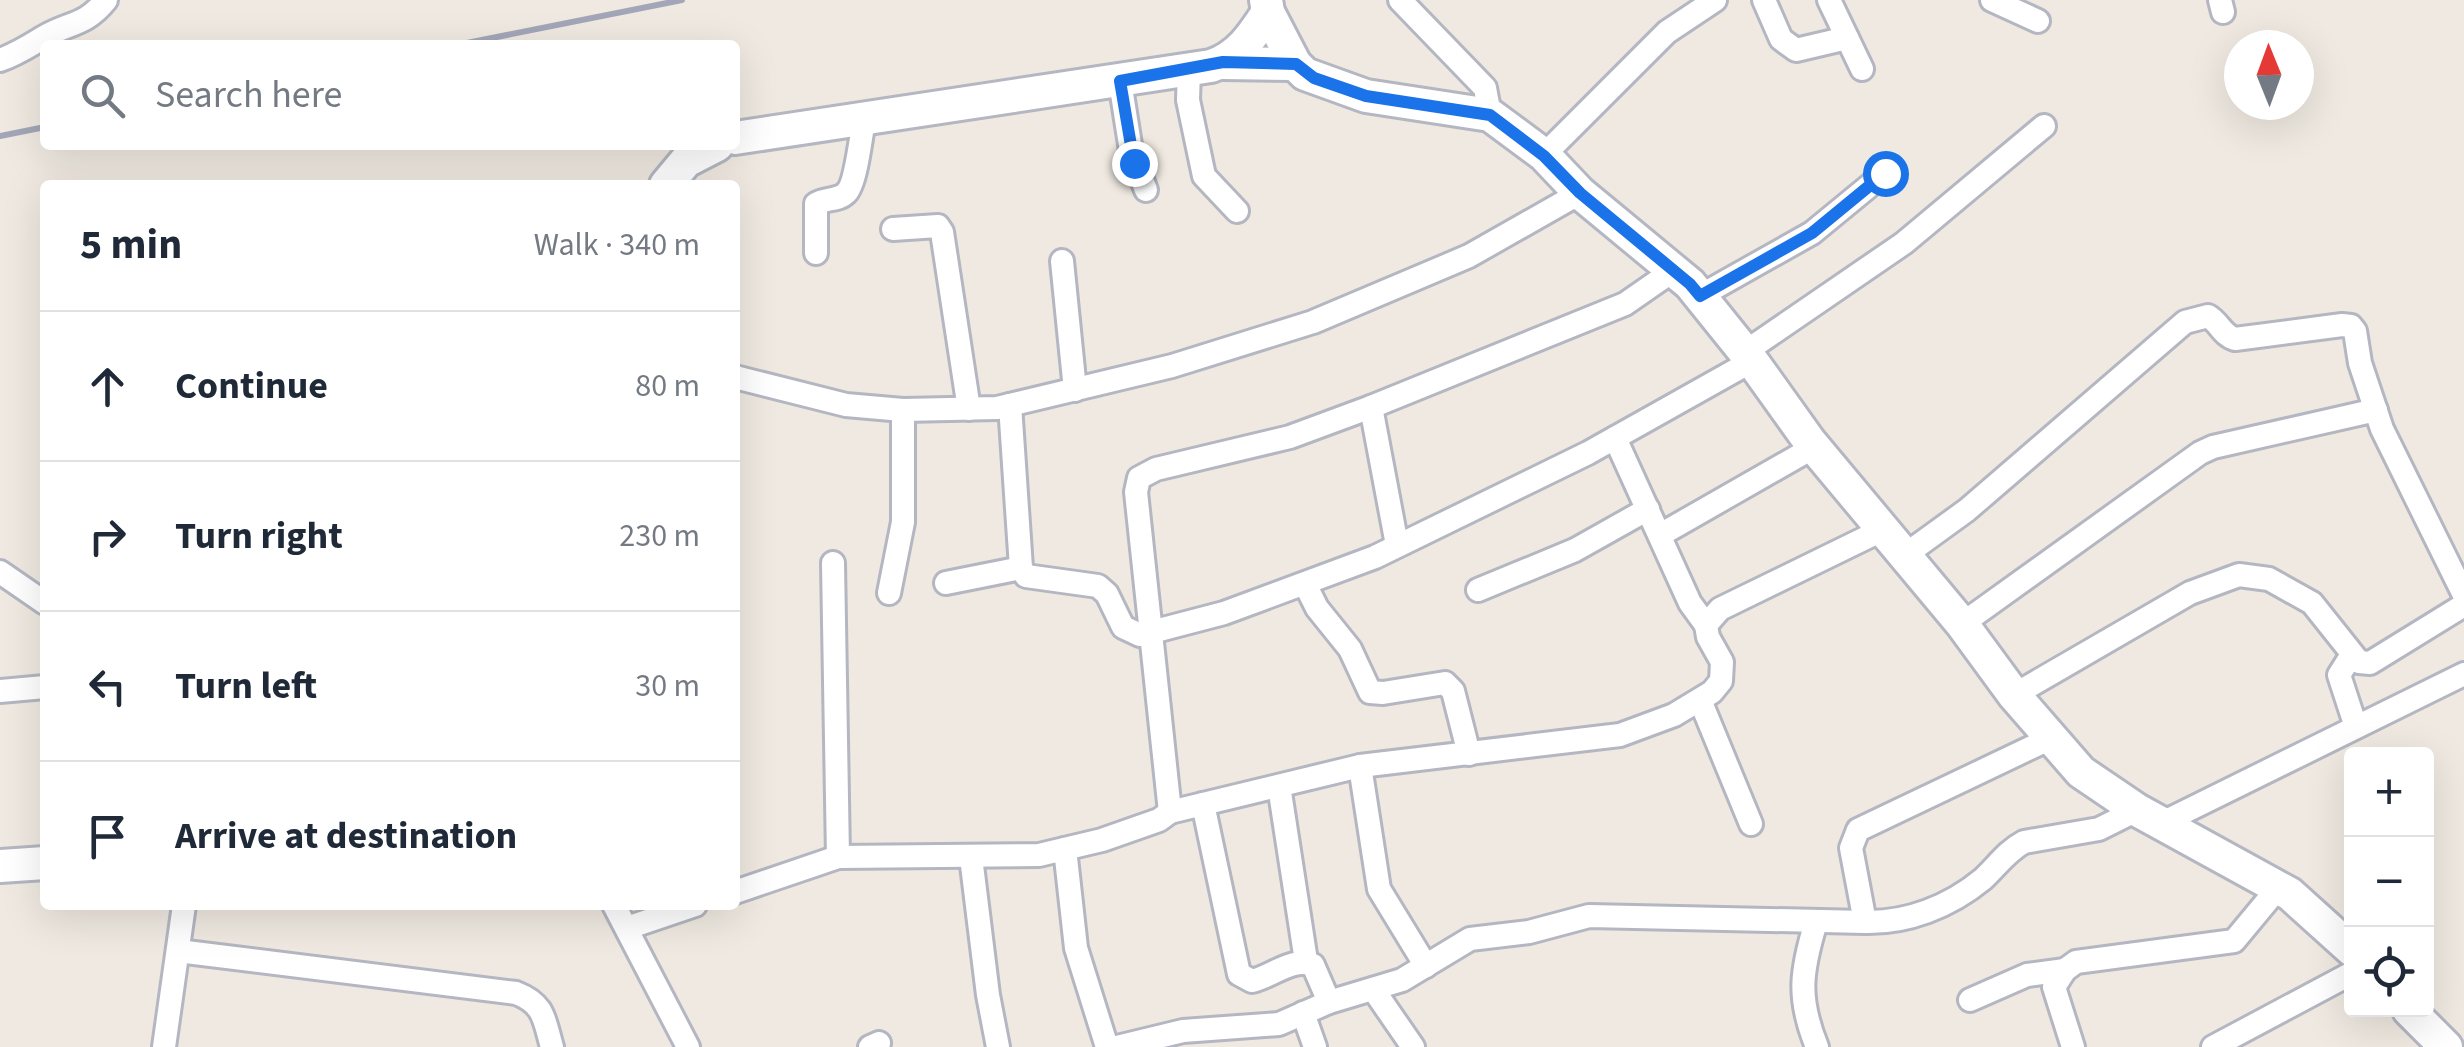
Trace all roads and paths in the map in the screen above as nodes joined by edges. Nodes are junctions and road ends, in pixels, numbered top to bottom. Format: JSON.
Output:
{"nodes":[{"id":1,"x":106,"y":0,"type":"edge"},
{"id":2,"x":1400,"y":0,"type":"edge"},
{"id":3,"x":1715,"y":0,"type":"edge"},
{"id":4,"x":1764,"y":0,"type":"edge"},
{"id":5,"x":1830,"y":0,"type":"edge"},
{"id":6,"x":1992,"y":0,"type":"edge"},
{"id":7,"x":1267,"y":6,"type":"edge"},
{"id":8,"x":2038,"y":21,"type":"dead end"},
{"id":9,"x":1847,"y":38,"type":"junction"},
{"id":10,"x":40,"y":40,"type":"edge"},
{"id":11,"x":40,"y":40,"type":"edge"},
{"id":12,"x":0,"y":60,"type":"edge"},
{"id":13,"x":1223,"y":62,"type":"junction"},
{"id":14,"x":1296,"y":64,"type":"junction"},
{"id":15,"x":1862,"y":69,"type":"dead end"},
{"id":16,"x":1189,"y":70,"type":"junction"},
{"id":17,"x":1120,"y":81,"type":"junction"},
{"id":18,"x":1490,"y":115,"type":"junction"},
{"id":19,"x":864,"y":120,"type":"junction"},
{"id":20,"x":2044,"y":126,"type":"dead end"},
{"id":21,"x":740,"y":137,"type":"edge"},
{"id":22,"x":708,"y":150,"type":"edge"},
{"id":23,"x":1544,"y":156,"type":"junction"},
{"id":24,"x":1885,"y":173,"type":"dead end"},
{"id":25,"x":670,"y":180,"type":"edge"},
{"id":26,"x":1146,"y":190,"type":"dead end"},
{"id":27,"x":1580,"y":193,"type":"junction"},
{"id":28,"x":1237,"y":211,"type":"dead end"},
{"id":29,"x":893,"y":230,"type":"dead end"},
{"id":30,"x":816,"y":253,"type":"dead end"},
{"id":31,"x":1062,"y":261,"type":"dead end"},
{"id":32,"x":1674,"y":270,"type":"junction"},
{"id":33,"x":1700,"y":296,"type":"junction"},
{"id":34,"x":1748,"y":357,"type":"junction"},
{"id":35,"x":740,"y":378,"type":"edge"},
{"id":36,"x":1074,"y":390,"type":"junction"},
{"id":37,"x":1010,"y":405,"type":"junction"},
{"id":38,"x":1371,"y":406,"type":"junction"},
{"id":39,"x":968,"y":409,"type":"junction"},
{"id":40,"x":903,"y":410,"type":"junction"},
{"id":41,"x":2376,"y":410,"type":"junction"},
{"id":42,"x":1615,"y":438,"type":"junction"},
{"id":43,"x":1814,"y":447,"type":"junction"},
{"id":44,"x":1648,"y":509,"type":"junction"},
{"id":45,"x":1884,"y":530,"type":"junction"},
{"id":46,"x":1660,"y":535,"type":"junction"},
{"id":47,"x":1397,"y":545,"type":"junction"},
{"id":48,"x":1905,"y":555,"type":"junction"},
{"id":49,"x":833,"y":563,"type":"dead end"},
{"id":50,"x":1021,"y":568,"type":"junction"},
{"id":51,"x":0,"y":572,"type":"edge"},
{"id":52,"x":946,"y":583,"type":"dead end"},
{"id":53,"x":1306,"y":584,"type":"junction"},
{"id":54,"x":1478,"y":590,"type":"dead end"},
{"id":55,"x":889,"y":593,"type":"dead end"},
{"id":56,"x":2464,"y":596,"type":"edge"},
{"id":57,"x":40,"y":600,"type":"edge"},
{"id":58,"x":2464,"y":605,"type":"edge"},
{"id":59,"x":1962,"y":624,"type":"junction"},
{"id":60,"x":1706,"y":625,"type":"junction"},
{"id":61,"x":1151,"y":633,"type":"junction"},
{"id":62,"x":2351,"y":656,"type":"junction"},
{"id":63,"x":2464,"y":674,"type":"edge"},
{"id":64,"x":40,"y":687,"type":"edge"},
{"id":65,"x":0,"y":691,"type":"edge"},
{"id":66,"x":2014,"y":695,"type":"junction"},
{"id":67,"x":1700,"y":700,"type":"junction"},
{"id":68,"x":2356,"y":727,"type":"junction"},
{"id":69,"x":2050,"y":738,"type":"junction"},
{"id":70,"x":1469,"y":754,"type":"junction"},
{"id":71,"x":1360,"y":766,"type":"junction"},
{"id":72,"x":1279,"y":786,"type":"junction"},
{"id":73,"x":1204,"y":804,"type":"junction"},
{"id":74,"x":1170,"y":812,"type":"junction"},
{"id":75,"x":2149,"y":816,"type":"junction"},
{"id":76,"x":1751,"y":824,"type":"dead end"},
{"id":77,"x":1065,"y":850,"type":"junction"},
{"id":78,"x":970,"y":856,"type":"junction"},
{"id":79,"x":838,"y":857,"type":"junction"},
{"id":80,"x":40,"y":863,"type":"edge"},
{"id":81,"x":0,"y":866,"type":"edge"},
{"id":82,"x":2278,"y":888,"type":"junction"},
{"id":83,"x":740,"y":890,"type":"edge"},
{"id":84,"x":183,"y":910,"type":"edge"},
{"id":85,"x":617,"y":910,"type":"edge"},
{"id":86,"x":680,"y":910,"type":"edge"},
{"id":87,"x":1816,"y":922,"type":"junction"},
{"id":88,"x":1864,"y":922,"type":"junction"},
{"id":89,"x":627,"y":928,"type":"junction"},
{"id":90,"x":2344,"y":943,"type":"edge"},
{"id":91,"x":178,"y":951,"type":"junction"},
{"id":92,"x":1306,"y":962,"type":"junction"},
{"id":93,"x":1426,"y":966,"type":"junction"},
{"id":94,"x":2065,"y":970,"type":"junction"},
{"id":95,"x":2344,"y":977,"type":"edge"},
{"id":96,"x":1374,"y":989,"type":"junction"},
{"id":97,"x":1970,"y":1000,"type":"dead end"},
{"id":98,"x":1329,"y":1002,"type":"junction"},
{"id":99,"x":1303,"y":1013,"type":"junction"},
{"id":100,"x":2417,"y":1017,"type":"edge"},
{"id":101,"x":164,"y":1047,"type":"edge"},
{"id":102,"x":552,"y":1047,"type":"edge"},
{"id":103,"x":688,"y":1047,"type":"edge"},
{"id":104,"x":998,"y":1047,"type":"edge"},
{"id":105,"x":1107,"y":1047,"type":"edge"},
{"id":106,"x":1117,"y":1047,"type":"edge"},
{"id":107,"x":1315,"y":1047,"type":"edge"},
{"id":108,"x":1413,"y":1047,"type":"edge"},
{"id":109,"x":1817,"y":1047,"type":"edge"},
{"id":110,"x":2073,"y":1047,"type":"edge"},
{"id":111,"x":2213,"y":1047,"type":"edge"},
{"id":112,"x":2446,"y":1047,"type":"edge"}],
"edges":[{"from":1,"to":10,"type":"street"},
{"from":2,"to":18,"type":"street"},
{"from":3,"to":23,"type":"street"},
{"from":4,"to":9,"type":"street"},
{"from":5,"to":9,"type":"street"},
{"from":6,"to":8,"type":"street"},
{"from":7,"to":13,"type":"main road"},
{"from":7,"to":14,"type":"main road"},
{"from":9,"to":15,"type":"street"},
{"from":11,"to":12,"type":"street"},
{"from":13,"to":14,"type":"main road"},
{"from":13,"to":16,"type":"main road"},
{"from":14,"to":18,"type":"main road"},
{"from":16,"to":17,"type":"main road"},
{"from":16,"to":28,"type":"street"},
{"from":17,"to":19,"type":"main road"},
{"from":17,"to":26,"type":"street"},
{"from":18,"to":23,"type":"main road"},
{"from":19,"to":21,"type":"main road"},
{"from":19,"to":30,"type":"street"},
{"from":20,"to":34,"type":"street"},
{"from":22,"to":25,"type":"main road"},
{"from":23,"to":27,"type":"main road"},
{"from":24,"to":33,"type":"street"},
{"from":27,"to":32,"type":"main road"},
{"from":27,"to":36,"type":"street"},
{"from":29,"to":39,"type":"street"},
{"from":31,"to":36,"type":"street"},
{"from":32,"to":33,"type":"main road"},
{"from":32,"to":38,"type":"street"},
{"from":33,"to":34,"type":"main road"},
{"from":34,"to":42,"type":"street"},
{"from":34,"to":43,"type":"main road"},
{"from":35,"to":40,"type":"street"},
{"from":36,"to":37,"type":"street"},
{"from":37,"to":39,"type":"street"},
{"from":37,"to":50,"type":"street"},
{"from":38,"to":47,"type":"street"},
{"from":38,"to":61,"type":"street"},
{"from":39,"to":40,"type":"street"},
{"from":40,"to":55,"type":"street"},
{"from":41,"to":48,"type":"street"},
{"from":41,"to":56,"type":"street"},
{"from":41,"to":59,"type":"street"},
{"from":42,"to":44,"type":"street"},
{"from":42,"to":47,"type":"street"},
{"from":43,"to":45,"type":"main road"},
{"from":43,"to":46,"type":"street"},
{"from":44,"to":46,"type":"street"},
{"from":44,"to":54,"type":"street"},
{"from":45,"to":48,"type":"main road"},
{"from":45,"to":60,"type":"street"},
{"from":46,"to":60,"type":"street"},
{"from":47,"to":53,"type":"street"},
{"from":48,"to":59,"type":"main road"},
{"from":49,"to":79,"type":"street"},
{"from":50,"to":52,"type":"street"},
{"from":50,"to":61,"type":"street"},
{"from":51,"to":57,"type":"street"},
{"from":53,"to":61,"type":"street"},
{"from":53,"to":70,"type":"street"},
{"from":58,"to":62,"type":"street"},
{"from":59,"to":66,"type":"main road"},
{"from":60,"to":67,"type":"street"},
{"from":61,"to":74,"type":"street"},
{"from":62,"to":66,"type":"street"},
{"from":62,"to":68,"type":"street"},
{"from":63,"to":68,"type":"street"},
{"from":64,"to":65,"type":"street"},
{"from":66,"to":69,"type":"main road"},
{"from":67,"to":70,"type":"street"},
{"from":67,"to":76,"type":"street"},
{"from":68,"to":75,"type":"street"},
{"from":69,"to":75,"type":"main road"},
{"from":69,"to":88,"type":"street"},
{"from":70,"to":71,"type":"street"},
{"from":71,"to":72,"type":"street"},
{"from":71,"to":93,"type":"street"},
{"from":72,"to":73,"type":"street"},
{"from":72,"to":92,"type":"street"},
{"from":73,"to":74,"type":"street"},
{"from":73,"to":92,"type":"street"},
{"from":74,"to":77,"type":"street"},
{"from":75,"to":82,"type":"main road"},
{"from":75,"to":88,"type":"street"},
{"from":77,"to":78,"type":"street"},
{"from":77,"to":105,"type":"street"},
{"from":78,"to":79,"type":"street"},
{"from":78,"to":104,"type":"street"},
{"from":79,"to":83,"type":"street"},
{"from":80,"to":81,"type":"main road"},
{"from":82,"to":90,"type":"main road"},
{"from":82,"to":94,"type":"street"},
{"from":84,"to":91,"type":"street"},
{"from":85,"to":89,"type":"street"},
{"from":86,"to":89,"type":"street"},
{"from":87,"to":88,"type":"street"},
{"from":87,"to":93,"type":"street"},
{"from":87,"to":109,"type":"street"},
{"from":89,"to":103,"type":"street"},
{"from":91,"to":101,"type":"street"},
{"from":91,"to":102,"type":"street"},
{"from":92,"to":98,"type":"street"},
{"from":93,"to":96,"type":"street"},
{"from":94,"to":97,"type":"street"},
{"from":94,"to":110,"type":"street"},
{"from":95,"to":111,"type":"street"},
{"from":96,"to":98,"type":"street"},
{"from":96,"to":108,"type":"street"},
{"from":98,"to":99,"type":"street"},
{"from":99,"to":106,"type":"street"},
{"from":99,"to":107,"type":"street"},
{"from":100,"to":112,"type":"main road"}]}
